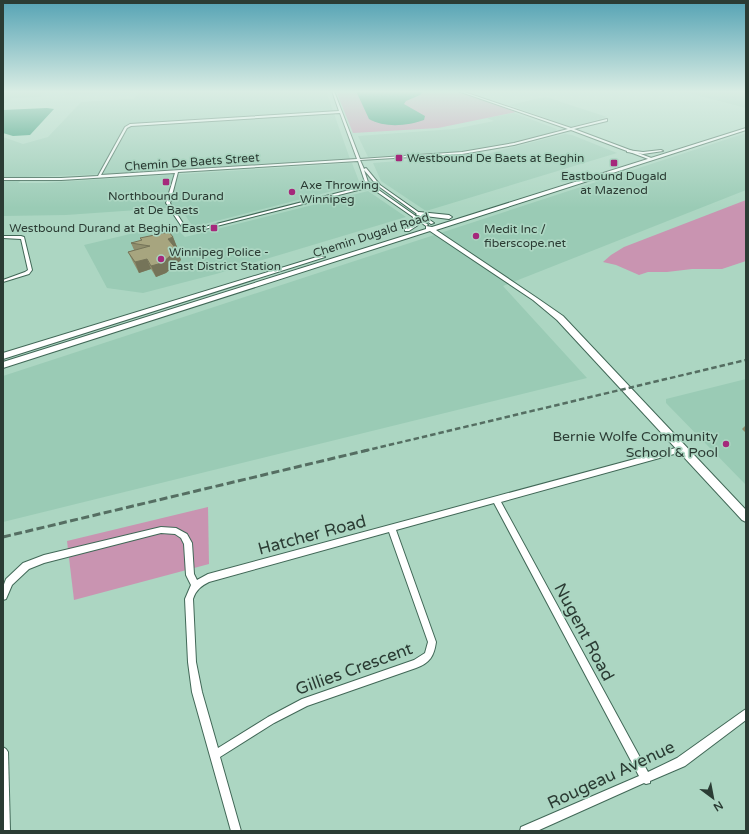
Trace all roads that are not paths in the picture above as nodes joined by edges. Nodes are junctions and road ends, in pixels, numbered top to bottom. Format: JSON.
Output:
{"nodes":[{"id":1,"x":124,"y":130,"type":"edge"},
{"id":2,"x":348,"y":130,"type":"edge"},
{"id":3,"x":564,"y":130,"type":"edge"},
{"id":4,"x":570,"y":130,"type":"edge"},
{"id":5,"x":727,"y":130,"type":"edge"},
{"id":6,"x":743,"y":130,"type":"edge"},
{"id":7,"x":661,"y":151,"type":"junction"},
{"id":8,"x":627,"y":152,"type":"junction"},
{"id":9,"x":646,"y":158,"type":"junction"},
{"id":10,"x":630,"y":159,"type":"junction"},
{"id":11,"x":360,"y":160,"type":"junction"},
{"id":12,"x":362,"y":167,"type":"junction"},
{"id":13,"x":177,"y":172,"type":"junction"},
{"id":14,"x":99,"y":177,"type":"junction"},
{"id":15,"x":3,"y":179,"type":"edge"},
{"id":16,"x":376,"y":184,"type":"junction"},
{"id":17,"x":370,"y":185,"type":"junction"},
{"id":18,"x":417,"y":216,"type":"junction"},
{"id":19,"x":450,"y":217,"type":"junction"},
{"id":20,"x":458,"y":221,"type":"junction"},
{"id":21,"x":431,"y":226,"type":"junction"},
{"id":22,"x":408,"y":233,"type":"junction"},
{"id":23,"x":3,"y":237,"type":"edge"},
{"id":24,"x":449,"y":238,"type":"junction"},
{"id":25,"x":3,"y":281,"type":"edge"},
{"id":26,"x":3,"y":356,"type":"edge"},
{"id":27,"x":3,"y":365,"type":"edge"},
{"id":28,"x":682,"y":449,"type":"junction"},
{"id":29,"x":496,"y":500,"type":"junction"},
{"id":30,"x":746,"y":517,"type":"edge"},
{"id":31,"x":392,"y":529,"type":"junction"},
{"id":32,"x":196,"y":585,"type":"junction"},
{"id":33,"x":3,"y":596,"type":"edge"},
{"id":34,"x":746,"y":714,"type":"edge"},
{"id":35,"x":3,"y":752,"type":"edge"},
{"id":36,"x":215,"y":755,"type":"junction"},
{"id":37,"x":646,"y":779,"type":"junction"},
{"id":38,"x":5,"y":830,"type":"edge"},
{"id":39,"x":236,"y":831,"type":"edge"},
{"id":40,"x":525,"y":831,"type":"edge"}],
"edges":[{"from":1,"to":14,"type":"street"},
{"from":2,"to":11,"type":"street"},
{"from":3,"to":11,"type":"street","name":"Chemin De Baets Street"},
{"from":4,"to":8,"type":"street"},
{"from":5,"to":7,"type":"main road","name":"Chemin Dugald Road"},
{"from":6,"to":9,"type":"main road","name":"Chemin Dugald Road"},
{"from":7,"to":8,"type":"main road"},
{"from":7,"to":9,"type":"main road","name":"Chemin Dugald Road"},
{"from":8,"to":9,"type":"street"},
{"from":8,"to":10,"type":"main road"},
{"from":9,"to":10,"type":"main road","name":"Chemin Dugald Road"},
{"from":9,"to":20,"type":"main road","name":"Chemin Dugald Road"},
{"from":10,"to":19,"type":"main road","name":"Chemin Dugald Road"},
{"from":11,"to":12,"type":"street"},
{"from":11,"to":13,"type":"street","name":"Chemin De Baets Street"},
{"from":12,"to":16,"type":"street"},
{"from":12,"to":17,"type":"street"},
{"from":13,"to":14,"type":"street","name":"Chemin De Baets Street"},
{"from":13,"to":17,"type":"street"},
{"from":14,"to":15,"type":"street","name":"Chemin De Baets Street"},
{"from":16,"to":17,"type":"street"},
{"from":16,"to":18,"type":"street"},
{"from":17,"to":18,"type":"street"},
{"from":18,"to":19,"type":"main road"},
{"from":18,"to":21,"type":"street"},
{"from":18,"to":22,"type":"main road"},
{"from":19,"to":21,"type":"main road","name":"Chemin Dugald Road"},
{"from":20,"to":21,"type":"main road","name":"Chemin Dugald Road"},
{"from":20,"to":24,"type":"main road"},
{"from":21,"to":22,"type":"main road","name":"Chemin Dugald Road"},
{"from":21,"to":24,"type":"main road"},
{"from":22,"to":24,"type":"main road"},
{"from":22,"to":26,"type":"main road","name":"Chemin Dugald Road"},
{"from":22,"to":27,"type":"main road","name":"Chemin Dugald Road"},
{"from":23,"to":25,"type":"street"},
{"from":24,"to":28,"type":"main road"},
{"from":28,"to":29,"type":"street","name":"Hatcher Road"},
{"from":28,"to":30,"type":"main road"},
{"from":29,"to":31,"type":"street","name":"Hatcher Road"},
{"from":29,"to":37,"type":"street","name":"Nugent Road"},
{"from":31,"to":32,"type":"street","name":"Hatcher Road"},
{"from":31,"to":36,"type":"street","name":"Gillies Crescent"},
{"from":32,"to":33,"type":"street"},
{"from":32,"to":36,"type":"street"},
{"from":34,"to":37,"type":"street","name":"Rougeau Avenue"},
{"from":35,"to":38,"type":"street"},
{"from":36,"to":39,"type":"street"},
{"from":37,"to":40,"type":"street","name":"Rougeau Avenue"}]}
